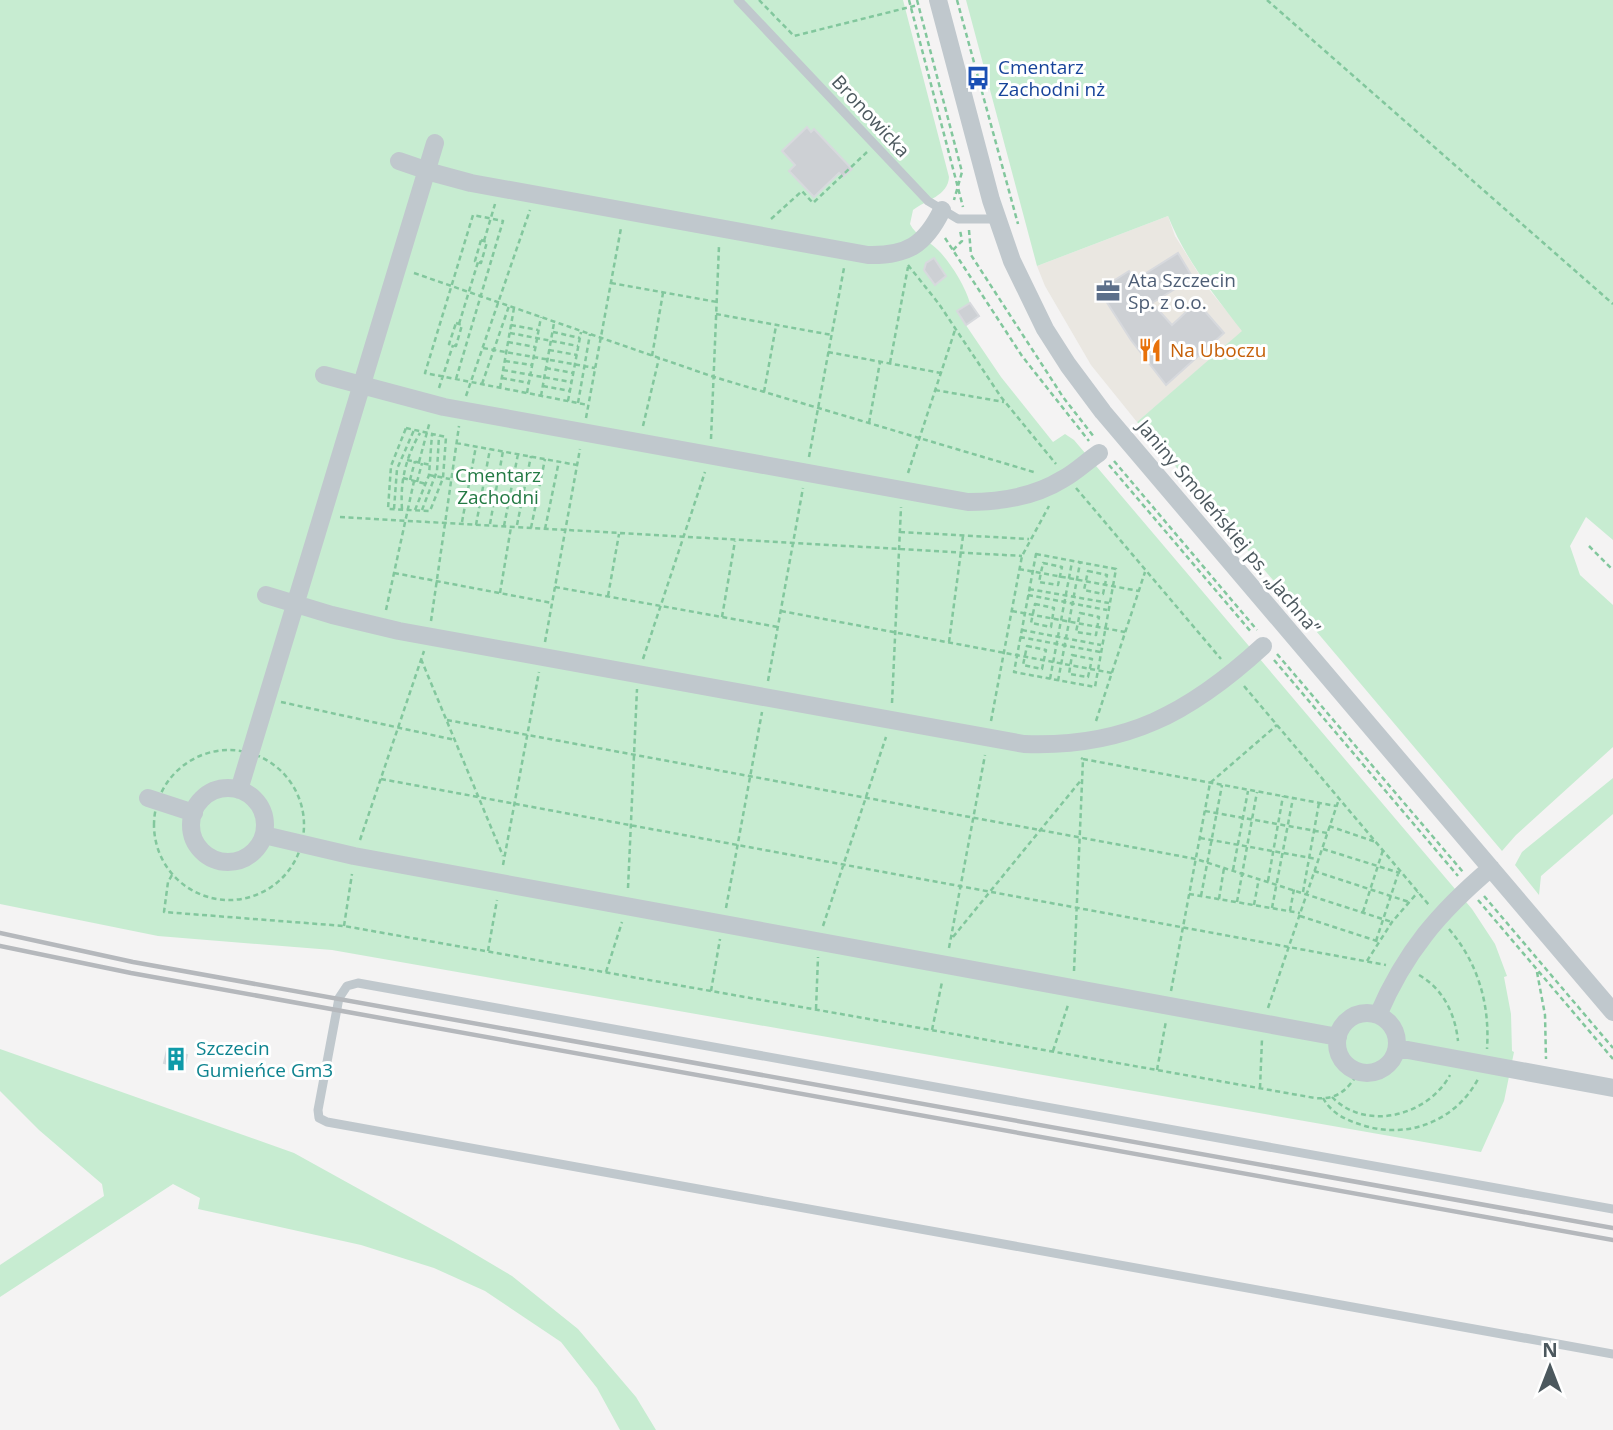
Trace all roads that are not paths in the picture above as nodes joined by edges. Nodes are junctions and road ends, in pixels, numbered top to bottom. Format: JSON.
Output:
{"nodes":[{"id":1,"x":738,"y":0,"type":"edge"},
{"id":2,"x":938,"y":0,"type":"edge"},
{"id":3,"x":435,"y":142,"type":"dead end"},
{"id":4,"x":400,"y":161,"type":"dead end"},
{"id":5,"x":427,"y":171,"type":"junction"},
{"id":6,"x":942,"y":210,"type":"junction"},
{"id":7,"x":997,"y":219,"type":"junction"},
{"id":8,"x":324,"y":375,"type":"dead end"},
{"id":9,"x":362,"y":386,"type":"junction"},
{"id":10,"x":1099,"y":453,"type":"dead end"},
{"id":11,"x":266,"y":596,"type":"dead end"},
{"id":12,"x":296,"y":605,"type":"junction"},
{"id":13,"x":1263,"y":646,"type":"dead end"},
{"id":14,"x":239,"y":790,"type":"junction"},
{"id":15,"x":153,"y":800,"type":"road end"},
{"id":16,"x":194,"y":813,"type":"junction"},
{"id":17,"x":264,"y":835,"type":"junction"},
{"id":18,"x":1491,"y":868,"type":"junction"},
{"id":19,"x":1613,"y":1012,"type":"edge"},
{"id":20,"x":1378,"y":1015,"type":"junction"},
{"id":21,"x":1338,"y":1037,"type":"junction"},
{"id":22,"x":1397,"y":1048,"type":"junction"},
{"id":23,"x":1613,"y":1087,"type":"edge"},
{"id":24,"x":1613,"y":1209,"type":"edge"},
{"id":25,"x":1613,"y":1354,"type":"edge"}],
"edges":[{"from":1,"to":6,"type":"lane","name":"Bronowicka"},
{"from":2,"to":7,"type":"street","name":"Janiny Smoleńskiej ps. „Jachna”"},
{"from":3,"to":5,"type":"street"},
{"from":4,"to":5,"type":"street"},
{"from":5,"to":6,"type":"street"},
{"from":5,"to":9,"type":"street"},
{"from":6,"to":7,"type":"lane","name":"Bronowicka"},
{"from":7,"to":18,"type":"street","name":"Janiny Smoleńskiej ps. „Jachna”"},
{"from":8,"to":9,"type":"street"},
{"from":9,"to":10,"type":"street"},
{"from":9,"to":12,"type":"street"},
{"from":11,"to":12,"type":"street"},
{"from":12,"to":13,"type":"street"},
{"from":12,"to":14,"type":"street"},
{"from":14,"to":16,"type":"street"},
{"from":14,"to":17,"type":"street"},
{"from":15,"to":16,"type":"street"},
{"from":16,"to":17,"type":"street"},
{"from":17,"to":21,"type":"street"},
{"from":18,"to":19,"type":"street","name":"Janiny Smoleńskiej ps. „Jachna”"},
{"from":18,"to":20,"type":"street"},
{"from":20,"to":21,"type":"street"},
{"from":20,"to":22,"type":"street"},
{"from":21,"to":22,"type":"street"},
{"from":22,"to":23,"type":"street"},
{"from":24,"to":25,"type":"lane"}]}
